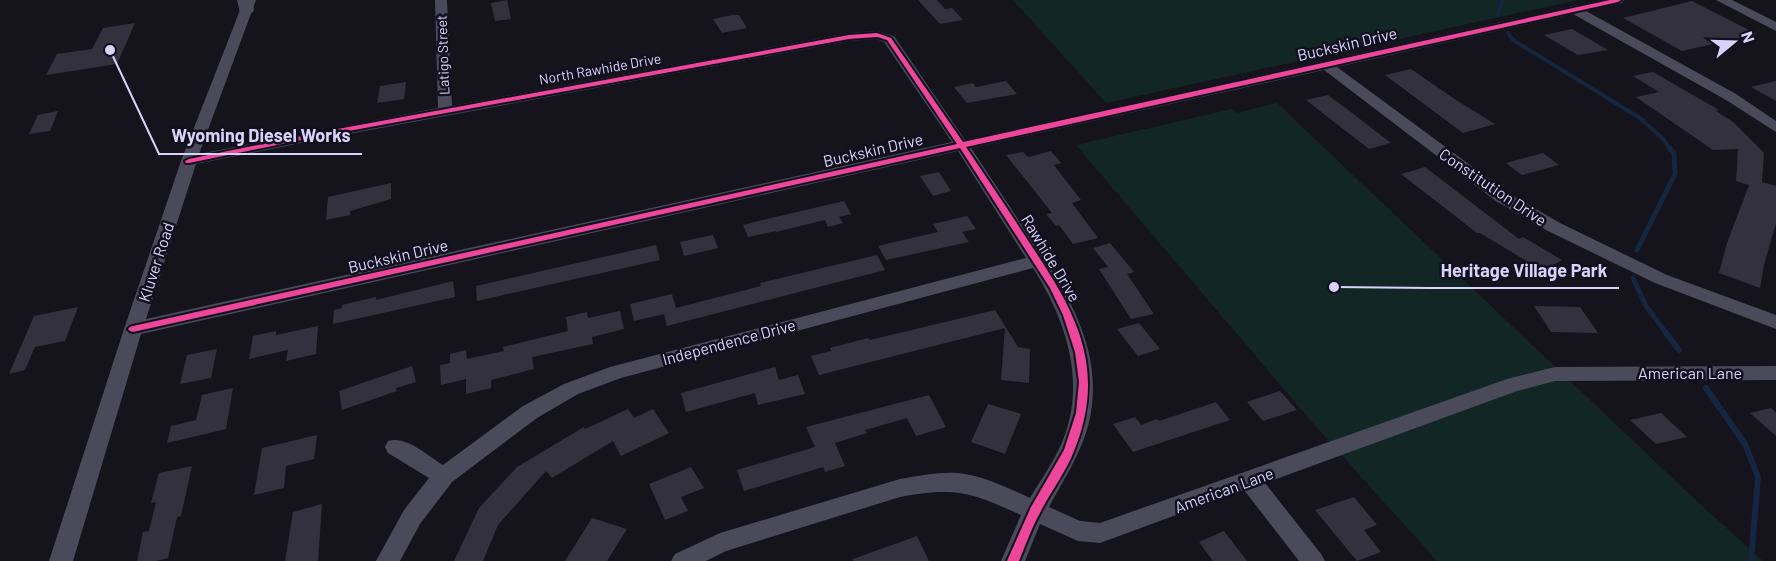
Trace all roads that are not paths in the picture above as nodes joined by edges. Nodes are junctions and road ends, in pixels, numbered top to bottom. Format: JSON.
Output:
{"nodes":[{"id":1,"x":441,"y":0,"type":"edge"},
{"id":2,"x":1618,"y":0,"type":"edge"},
{"id":3,"x":1722,"y":0,"type":"edge"},
{"id":4,"x":247,"y":4,"type":"edge"},
{"id":5,"x":1575,"y":10,"type":"junction"},
{"id":6,"x":1776,"y":27,"type":"edge"},
{"id":7,"x":1325,"y":64,"type":"junction"},
{"id":8,"x":445,"y":111,"type":"junction"},
{"id":9,"x":1776,"y":128,"type":"edge"},
{"id":10,"x":962,"y":146,"type":"junction"},
{"id":11,"x":189,"y":161,"type":"junction"},
{"id":12,"x":1038,"y":261,"type":"junction"},
{"id":13,"x":1776,"y":322,"type":"edge"},
{"id":14,"x":133,"y":329,"type":"junction"},
{"id":15,"x":1776,"y":373,"type":"edge"},
{"id":16,"x":396,"y":447,"type":"dead end"},
{"id":17,"x":444,"y":476,"type":"junction"},
{"id":18,"x":1250,"y":481,"type":"junction"},
{"id":19,"x":1035,"y":510,"type":"junction"},
{"id":20,"x":61,"y":561,"type":"edge"},
{"id":21,"x":388,"y":561,"type":"edge"},
{"id":22,"x":683,"y":561,"type":"edge"},
{"id":23,"x":1013,"y":561,"type":"edge"},
{"id":24,"x":1313,"y":561,"type":"edge"}],
"edges":[{"from":1,"to":8,"type":"street","name":"Latigo Street"},
{"from":2,"to":5,"type":"street","name":"Buckskin Drive"},
{"from":3,"to":6,"type":"street"},
{"from":4,"to":11,"type":"street","name":"Kluver Road"},
{"from":5,"to":7,"type":"street","name":"Buckskin Drive"},
{"from":5,"to":9,"type":"street"},
{"from":7,"to":10,"type":"street","name":"Buckskin Drive"},
{"from":7,"to":13,"type":"street","name":"Constitution Drive"},
{"from":8,"to":10,"type":"street","name":"North Rawhide Drive"},
{"from":8,"to":11,"type":"street","name":"North Rawhide Drive"},
{"from":10,"to":12,"type":"street","name":"Rawhide Drive"},
{"from":10,"to":14,"type":"street","name":"Buckskin Drive"},
{"from":11,"to":14,"type":"street","name":"Kluver Road"},
{"from":12,"to":17,"type":"street","name":"Independence Drive"},
{"from":12,"to":19,"type":"street","name":"Rawhide Drive"},
{"from":14,"to":20,"type":"street","name":"Kluver Road"},
{"from":15,"to":18,"type":"street","name":"American Lane"},
{"from":16,"to":17,"type":"street"},
{"from":17,"to":21,"type":"street","name":"Independence Drive"},
{"from":18,"to":19,"type":"street","name":"American Lane"},
{"from":18,"to":24,"type":"street"},
{"from":19,"to":22,"type":"street","name":"American Lane"},
{"from":19,"to":23,"type":"street","name":"Rawhide Drive"}]}
